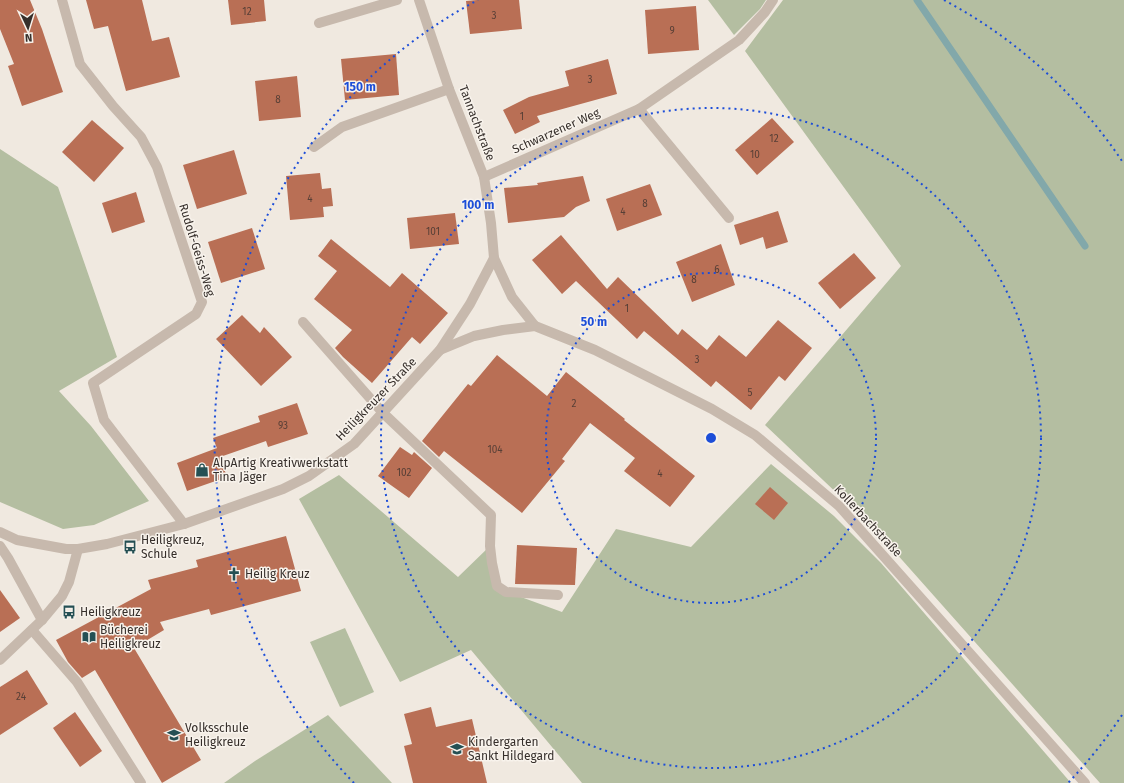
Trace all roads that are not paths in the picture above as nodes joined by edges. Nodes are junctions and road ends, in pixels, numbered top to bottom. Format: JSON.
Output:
{"nodes":[{"id":1,"x":62,"y":0,"type":"edge"},
{"id":2,"x":397,"y":0,"type":"edge"},
{"id":3,"x":419,"y":0,"type":"edge"},
{"id":4,"x":773,"y":0,"type":"edge"},
{"id":5,"x":319,"y":23,"type":"dead end"},
{"id":6,"x":449,"y":89,"type":"junction"},
{"id":7,"x":639,"y":109,"type":"junction"},
{"id":8,"x":314,"y":147,"type":"dead end"},
{"id":9,"x":484,"y":177,"type":"junction"},
{"id":10,"x":729,"y":218,"type":"dead end"},
{"id":11,"x":494,"y":258,"type":"junction"},
{"id":12,"x":303,"y":322,"type":"dead end"},
{"id":13,"x":535,"y":326,"type":"junction"},
{"id":14,"x":440,"y":350,"type":"junction"},
{"id":15,"x":383,"y":413,"type":"junction"},
{"id":16,"x":184,"y":524,"type":"junction"},
{"id":17,"x":0,"y":532,"type":"edge"},
{"id":18,"x":0,"y":546,"type":"edge"},
{"id":19,"x":78,"y":549,"type":"junction"},
{"id":20,"x":558,"y":595,"type":"dead end"},
{"id":21,"x":42,"y":620,"type":"junction"},
{"id":22,"x":32,"y":630,"type":"junction"},
{"id":23,"x":0,"y":660,"type":"edge"},
{"id":24,"x":140,"y":783,"type":"edge"},
{"id":25,"x":1085,"y":783,"type":"edge"}],
"edges":[{"from":1,"to":16,"type":"street","name":"Rudolf-Geiss-Weg"},
{"from":2,"to":5,"type":"street"},
{"from":3,"to":6,"type":"street","name":"Tannachstraße"},
{"from":4,"to":7,"type":"street","name":"Schwarzener Weg"},
{"from":6,"to":8,"type":"street"},
{"from":6,"to":9,"type":"street","name":"Tannachstraße"},
{"from":7,"to":9,"type":"street","name":"Schwarzener Weg"},
{"from":7,"to":10,"type":"street"},
{"from":9,"to":11,"type":"street","name":"Tannachstraße"},
{"from":11,"to":13,"type":"street","name":"Tannachstraße"},
{"from":11,"to":14,"type":"street"},
{"from":12,"to":15,"type":"street"},
{"from":13,"to":14,"type":"street","name":"Heiligkreuzer Straße"},
{"from":13,"to":25,"type":"street","name":"Kollerbachstraße"},
{"from":14,"to":15,"type":"street","name":"Heiligkreuzer Straße"},
{"from":15,"to":16,"type":"street","name":"Heiligkreuzer Straße"},
{"from":15,"to":20,"type":"street"},
{"from":16,"to":19,"type":"street","name":"Heiligkreuzer Straße"},
{"from":17,"to":19,"type":"street","name":"Heiligkreuzer Straße"},
{"from":18,"to":21,"type":"street"},
{"from":19,"to":21,"type":"street"},
{"from":21,"to":22,"type":"street"},
{"from":22,"to":23,"type":"street"},
{"from":22,"to":24,"type":"street"}]}
